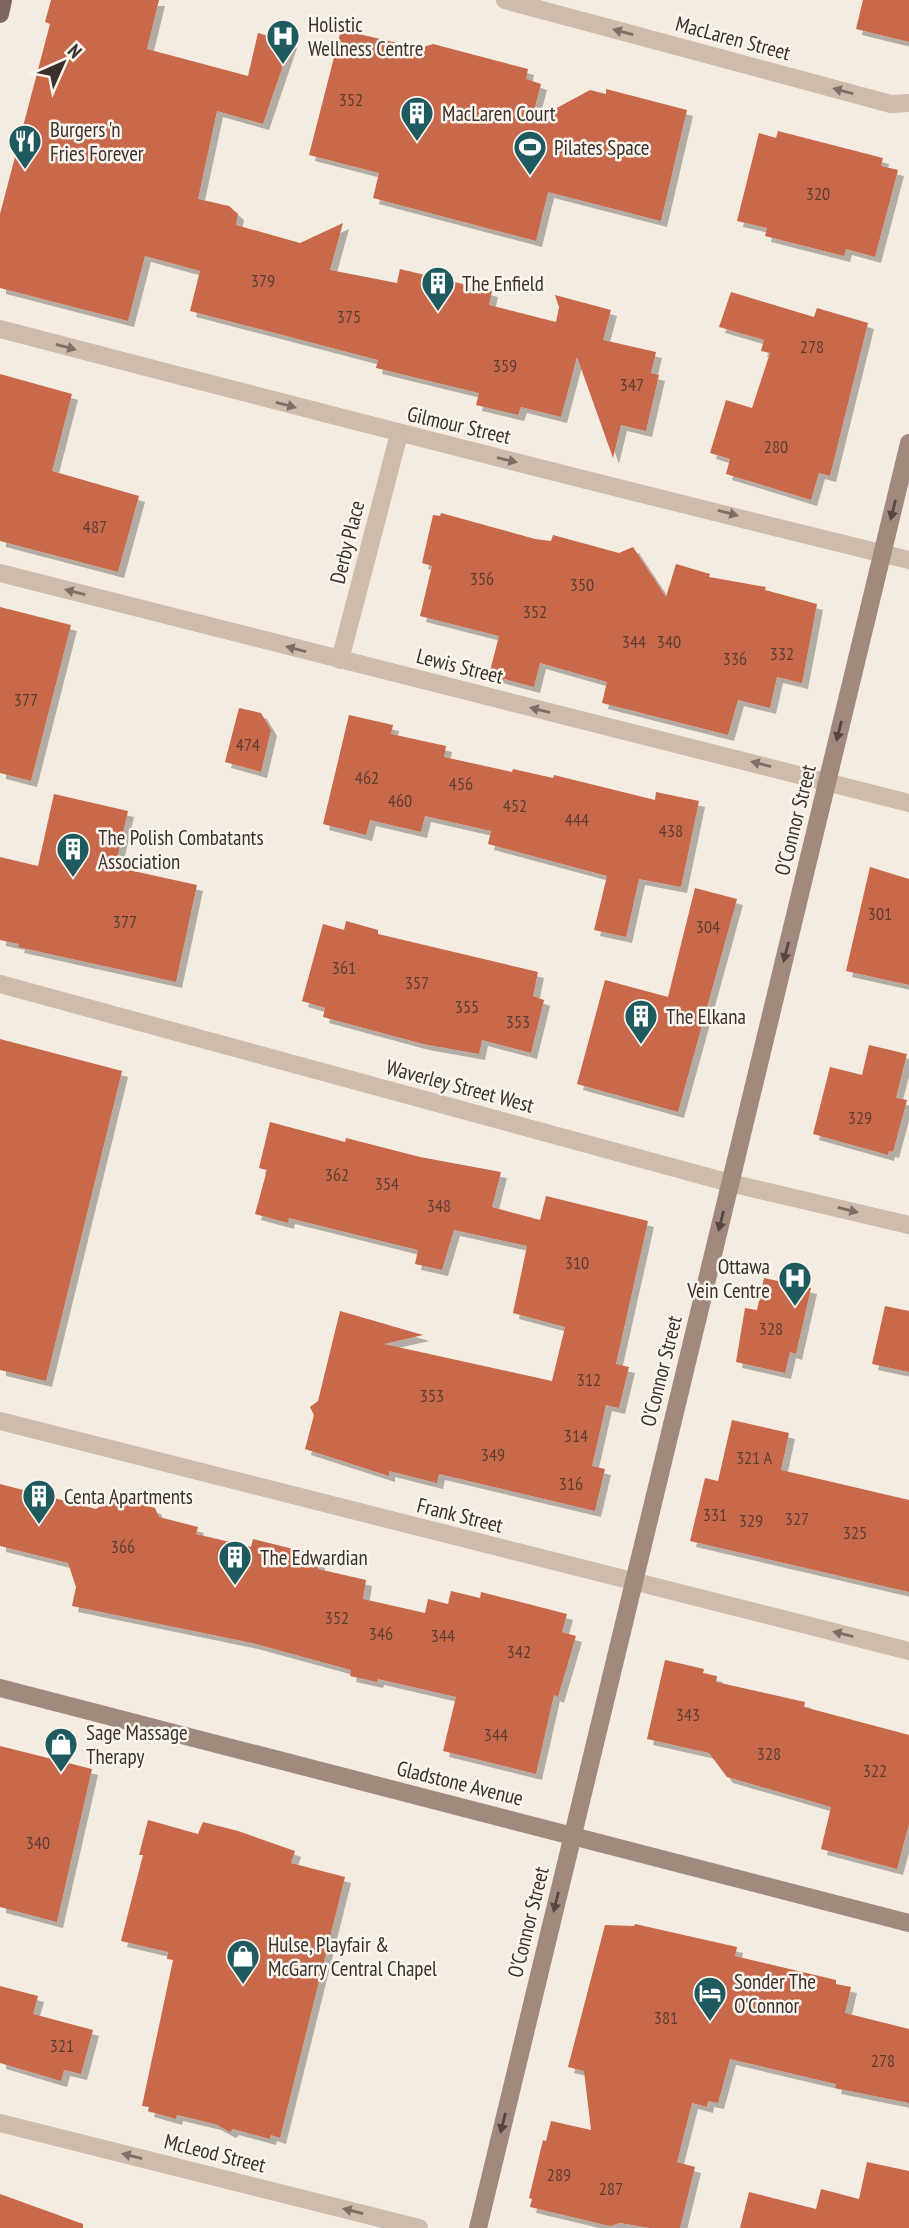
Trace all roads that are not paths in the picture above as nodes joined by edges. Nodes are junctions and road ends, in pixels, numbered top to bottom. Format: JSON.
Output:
{"nodes":[{"id":1,"x":4,"y":0,"type":"edge"},
{"id":2,"x":505,"y":0,"type":"edge"},
{"id":3,"x":0,"y":14,"type":"edge"},
{"id":4,"x":909,"y":103,"type":"edge"},
{"id":5,"x":0,"y":329,"type":"edge"},
{"id":6,"x":399,"y":435,"type":"junction"},
{"id":7,"x":909,"y":443,"type":"edge"},
{"id":8,"x":882,"y":554,"type":"junction"},
{"id":9,"x":909,"y":560,"type":"edge"},
{"id":10,"x":0,"y":573,"type":"edge"},
{"id":11,"x":340,"y":660,"type":"junction"},
{"id":12,"x":827,"y":781,"type":"junction"},
{"id":13,"x":909,"y":803,"type":"edge"},
{"id":14,"x":0,"y":984,"type":"edge"},
{"id":15,"x":730,"y":1183,"type":"junction"},
{"id":16,"x":909,"y":1224,"type":"edge"},
{"id":17,"x":0,"y":1421,"type":"edge"},
{"id":18,"x":634,"y":1582,"type":"junction"},
{"id":19,"x":909,"y":1651,"type":"edge"},
{"id":20,"x":0,"y":1688,"type":"edge"},
{"id":21,"x":572,"y":1835,"type":"junction"},
{"id":22,"x":909,"y":1923,"type":"edge"},
{"id":23,"x":0,"y":2123,"type":"edge"},
{"id":24,"x":419,"y":2228,"type":"edge"},
{"id":25,"x":478,"y":2228,"type":"edge"}],
"edges":[{"from":1,"to":3,"type":"main road"},
{"from":4,"to":2,"type":"street","name":"MacLaren Street","one_way":true},
{"from":5,"to":6,"type":"street","name":"Gilmour Street","one_way":true},
{"from":6,"to":8,"type":"street","name":"Gilmour Street","one_way":true},
{"from":6,"to":11,"type":"street","name":"Derby Place"},
{"from":7,"to":8,"type":"main road","name":"O'Connor Street","one_way":true},
{"from":8,"to":9,"type":"street","name":"Gilmour Street"},
{"from":8,"to":12,"type":"main road","name":"O'Connor Street","one_way":true},
{"from":11,"to":10,"type":"street","name":"Lewis Street","one_way":true},
{"from":12,"to":11,"type":"street","name":"Lewis Street","one_way":true},
{"from":12,"to":13,"type":"street","name":"Lewis Street"},
{"from":12,"to":15,"type":"main road","name":"O'Connor Street","one_way":true},
{"from":14,"to":15,"type":"street","name":"Waverley Street West"},
{"from":15,"to":16,"type":"street","name":"Waverley Street West","one_way":true},
{"from":15,"to":18,"type":"main road","name":"O'Connor Street","one_way":true},
{"from":17,"to":18,"type":"street","name":"Frank Street"},
{"from":19,"to":18,"type":"street","name":"Frank Street","one_way":true},
{"from":18,"to":21,"type":"main road","name":"O'Connor Street"},
{"from":20,"to":21,"type":"main road","name":"Gladstone Avenue"},
{"from":21,"to":22,"type":"main road","name":"Gladstone Avenue"},
{"from":21,"to":25,"type":"main road","name":"O'Connor Street","one_way":true},
{"from":24,"to":23,"type":"street","name":"McLeod Street","one_way":true}]}
